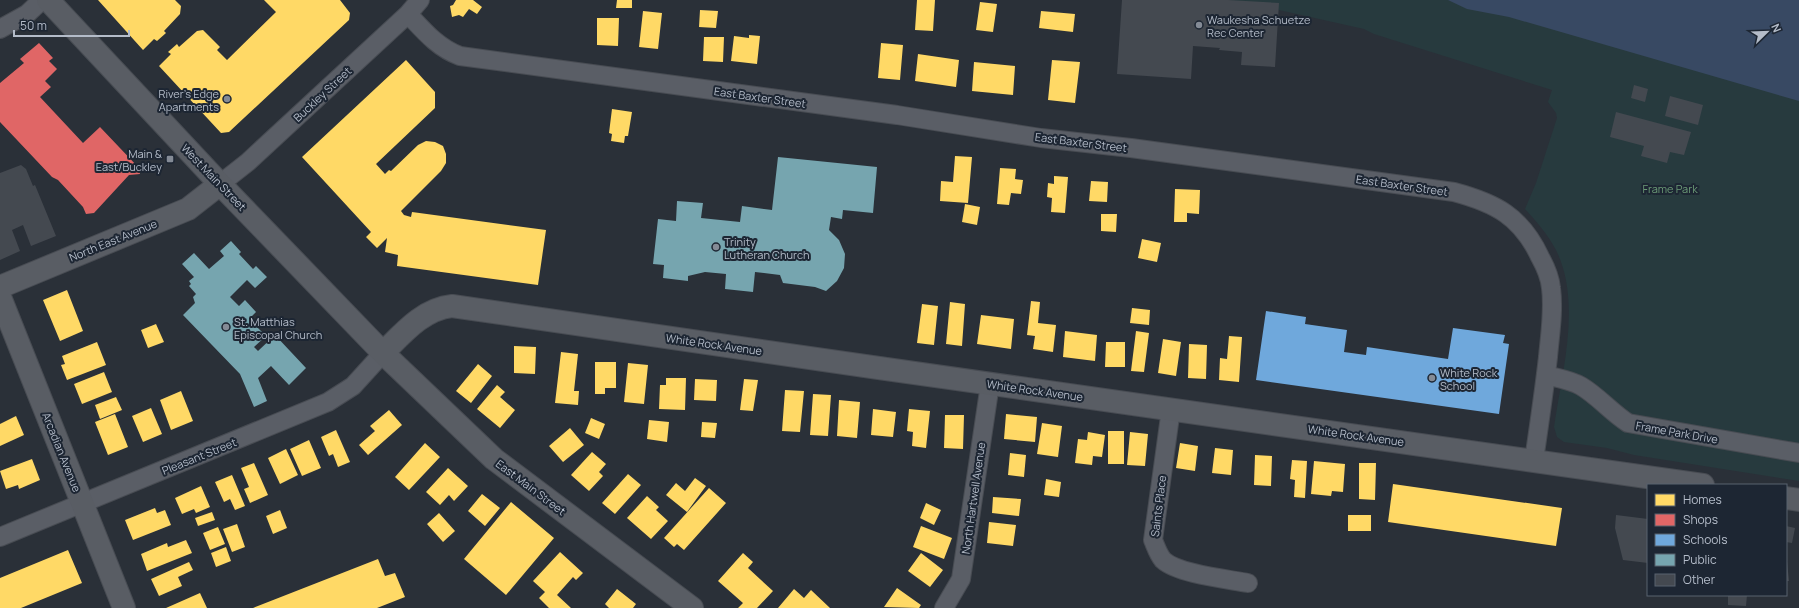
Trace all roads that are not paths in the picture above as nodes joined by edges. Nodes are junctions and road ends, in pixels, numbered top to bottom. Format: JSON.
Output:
{"nodes":[{"id":1,"x":42,"y":0,"type":"edge"},
{"id":2,"x":48,"y":0,"type":"edge"},
{"id":3,"x":420,"y":0,"type":"edge"},
{"id":4,"x":408,"y":14,"type":"junction"},
{"id":5,"x":0,"y":29,"type":"edge"},
{"id":6,"x":220,"y":184,"type":"junction"},
{"id":7,"x":0,"y":287,"type":"edge"},
{"id":8,"x":0,"y":297,"type":"edge"},
{"id":9,"x":383,"y":352,"type":"junction"},
{"id":10,"x":1546,"y":375,"type":"junction"},
{"id":11,"x":990,"y":384,"type":"junction"},
{"id":12,"x":1171,"y":409,"type":"junction"},
{"id":13,"x":1799,"y":452,"type":"edge"},
{"id":14,"x":1534,"y":460,"type":"junction"},
{"id":15,"x":1696,"y":484,"type":"edge"},
{"id":16,"x":1787,"y":498,"type":"edge"},
{"id":17,"x":1799,"y":500,"type":"edge"},
{"id":18,"x":82,"y":504,"type":"junction"},
{"id":19,"x":0,"y":537,"type":"edge"},
{"id":20,"x":1248,"y":583,"type":"dead end"},
{"id":21,"x":124,"y":608,"type":"edge"},
{"id":22,"x":692,"y":608,"type":"edge"},
{"id":23,"x":944,"y":608,"type":"edge"}],
"edges":[{"from":1,"to":5,"type":"street"},
{"from":2,"to":6,"type":"main road","name":"West Main Street"},
{"from":3,"to":4,"type":"street","name":"Buckley Street"},
{"from":4,"to":6,"type":"street","name":"Buckley Street"},
{"from":4,"to":10,"type":"street","name":"East Baxter Street"},
{"from":6,"to":7,"type":"main road","name":"North East Avenue"},
{"from":6,"to":9,"type":"main road","name":"West Main Street"},
{"from":8,"to":18,"type":"main road","name":"Arcadian Avenue"},
{"from":9,"to":11,"type":"main road","name":"White Rock Avenue"},
{"from":9,"to":18,"type":"street","name":"Pleasant Street"},
{"from":9,"to":22,"type":"main road","name":"East Main Street"},
{"from":10,"to":13,"type":"street","name":"Frame Park Drive"},
{"from":10,"to":14,"type":"street","name":"East Baxter Street"},
{"from":11,"to":12,"type":"main road","name":"White Rock Avenue"},
{"from":11,"to":23,"type":"street","name":"North Hartwell Avenue"},
{"from":12,"to":14,"type":"main road","name":"White Rock Avenue"},
{"from":12,"to":20,"type":"street","name":"Saints Place"},
{"from":14,"to":15,"type":"main road","name":"White Rock Avenue"},
{"from":16,"to":17,"type":"main road"},
{"from":18,"to":19,"type":"street","name":"Pleasant Street"},
{"from":18,"to":21,"type":"main road","name":"Arcadian Avenue"}]}
